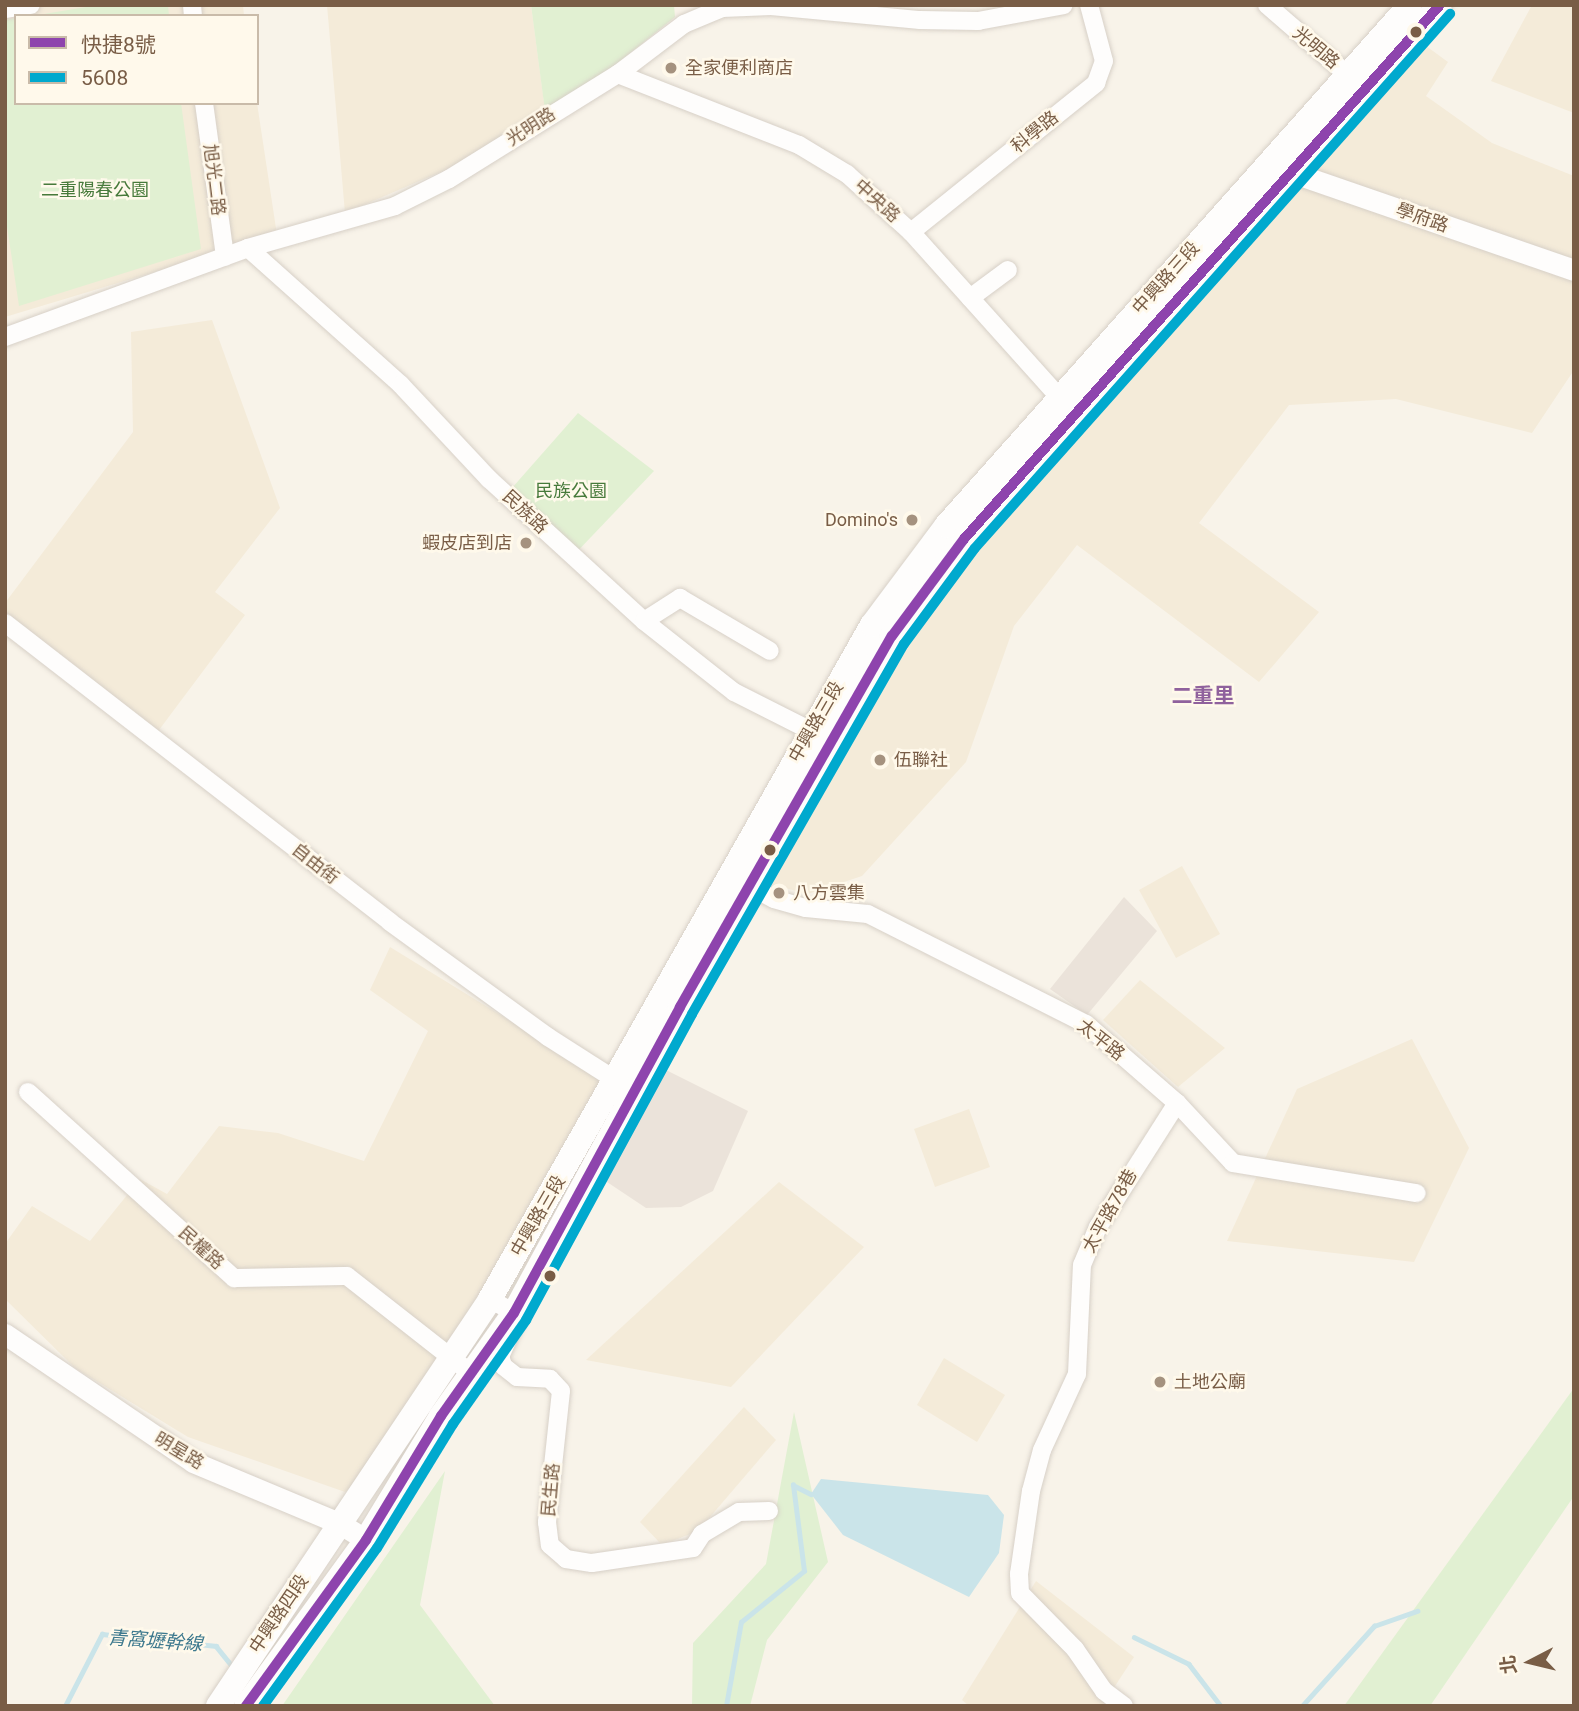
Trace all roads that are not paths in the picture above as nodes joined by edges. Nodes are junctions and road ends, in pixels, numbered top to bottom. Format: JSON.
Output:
{"nodes":[{"id":1,"x":31,"y":5,"type":"edge"},
{"id":2,"x":685,"y":5,"type":"edge"},
{"id":3,"x":1064,"y":5,"type":"edge"},
{"id":4,"x":1089,"y":5,"type":"edge"},
{"id":5,"x":1267,"y":5,"type":"edge"},
{"id":6,"x":1410,"y":5,"type":"edge"},
{"id":7,"x":1440,"y":5,"type":"edge"},
{"id":8,"x":5,"y":9,"type":"edge"},
{"id":9,"x":684,"y":24,"type":"junction"},
{"id":10,"x":618,"y":74,"type":"junction"},
{"id":11,"x":1356,"y":83,"type":"junction"},
{"id":12,"x":204,"y":105,"type":"edge"},
{"id":13,"x":1283,"y":165,"type":"junction"},
{"id":14,"x":911,"y":232,"type":"junction"},
{"id":15,"x":248,"y":248,"type":"junction"},
{"id":16,"x":225,"y":257,"type":"junction"},
{"id":17,"x":1007,"y":270,"type":"dead end"},
{"id":18,"x":1574,"y":270,"type":"edge"},
{"id":19,"x":970,"y":298,"type":"junction"},
{"id":20,"x":5,"y":337,"type":"edge"},
{"id":21,"x":1067,"y":406,"type":"junction"},
{"id":22,"x":644,"y":621,"type":"junction"},
{"id":23,"x":5,"y":623,"type":"edge"},
{"id":24,"x":770,"y":650,"type":"dead end"},
{"id":25,"x":820,"y":736,"type":"junction"},
{"id":26,"x":741,"y":881,"type":"junction"},
{"id":27,"x":625,"y":1086,"type":"junction"},
{"id":28,"x":28,"y":1092,"type":"dead end"},
{"id":29,"x":1177,"y":1103,"type":"junction"},
{"id":30,"x":1417,"y":1192,"type":"dead end"},
{"id":31,"x":490,"y":1299,"type":"junction"},
{"id":32,"x":514,"y":1313,"type":"junction"},
{"id":33,"x":8,"y":1338,"type":"edge"},
{"id":34,"x":452,"y":1359,"type":"junction"},
{"id":35,"x":472,"y":1374,"type":"junction"},
{"id":36,"x":769,"y":1511,"type":"dead end"},
{"id":37,"x":340,"y":1523,"type":"junction"},
{"id":38,"x":366,"y":1540,"type":"junction"},
{"id":39,"x":218,"y":1706,"type":"edge"},
{"id":40,"x":246,"y":1706,"type":"edge"},
{"id":41,"x":1124,"y":1706,"type":"edge"}],
"edges":[{"from":1,"to":8,"type":"street"},
{"from":2,"to":9,"type":"street"},
{"from":3,"to":9,"type":"street","name":"光明路"},
{"from":4,"to":14,"type":"street","name":"科學路"},
{"from":5,"to":11,"type":"street","name":"光明路"},
{"from":6,"to":11,"type":"main road","name":"中興路三段"},
{"from":7,"to":11,"type":"main road","name":"中興路三段"},
{"from":9,"to":10,"type":"street","name":"光明路"},
{"from":10,"to":14,"type":"street","name":"中央路"},
{"from":10,"to":15,"type":"street","name":"光明路"},
{"from":11,"to":13,"type":"main road","name":"中興路三段"},
{"from":12,"to":16,"type":"street","name":"旭光二路"},
{"from":13,"to":18,"type":"street","name":"學府路"},
{"from":13,"to":21,"type":"main road","name":"中興路三段"},
{"from":14,"to":19,"type":"street","name":"中央路"},
{"from":15,"to":16,"type":"street","name":"光明路"},
{"from":15,"to":22,"type":"street","name":"民族路"},
{"from":16,"to":20,"type":"street","name":"光明路"},
{"from":17,"to":19,"type":"street"},
{"from":19,"to":21,"type":"street","name":"中央路"},
{"from":21,"to":25,"type":"main road","name":"中興路三段"},
{"from":22,"to":24,"type":"street"},
{"from":22,"to":25,"type":"street","name":"民族路"},
{"from":23,"to":27,"type":"street","name":"自由街"},
{"from":25,"to":26,"type":"main road","name":"中興路三段"},
{"from":26,"to":27,"type":"main road","name":"中興路三段"},
{"from":26,"to":29,"type":"street","name":"太平路"},
{"from":27,"to":31,"type":"main road","name":"中興路三段"},
{"from":27,"to":32,"type":"main road","name":"中興路三段"},
{"from":28,"to":34,"type":"street","name":"民權路"},
{"from":29,"to":30,"type":"street","name":"太平路"},
{"from":29,"to":41,"type":"street","name":"太平路78巷"},
{"from":31,"to":32,"type":"street"},
{"from":31,"to":34,"type":"main road","name":"中興路三段"},
{"from":32,"to":35,"type":"main road","name":"中興路三段"},
{"from":32,"to":36,"type":"street","name":"民生路"},
{"from":33,"to":37,"type":"street","name":"明星路"},
{"from":34,"to":35,"type":"street","name":"民權路"},
{"from":34,"to":37,"type":"main road","name":"中興路三段"},
{"from":35,"to":38,"type":"main road","name":"中興路三段"},
{"from":37,"to":38,"type":"street","name":"明星路"},
{"from":37,"to":39,"type":"main road","name":"中興路四段"},
{"from":38,"to":40,"type":"main road","name":"中興路四段"}]}
